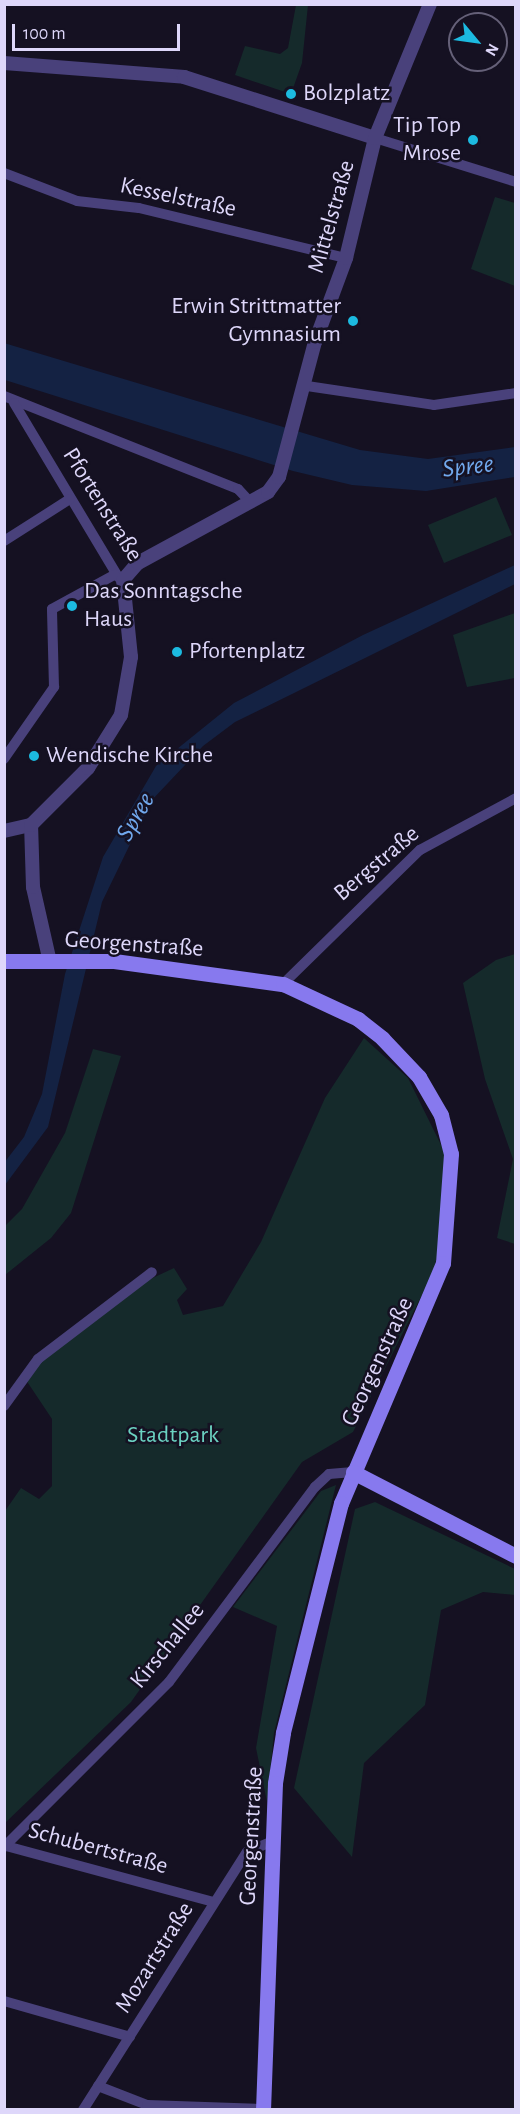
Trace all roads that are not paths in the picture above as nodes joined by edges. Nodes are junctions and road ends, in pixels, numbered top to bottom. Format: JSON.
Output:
{"nodes":[{"id":1,"x":430,"y":4,"type":"edge"},
{"id":2,"x":4,"y":63,"type":"edge"},
{"id":3,"x":375,"y":138,"type":"junction"},
{"id":4,"x":4,"y":173,"type":"edge"},
{"id":5,"x":516,"y":182,"type":"edge"},
{"id":6,"x":346,"y":258,"type":"junction"},
{"id":7,"x":307,"y":387,"type":"junction"},
{"id":8,"x":516,"y":393,"type":"edge"},
{"id":9,"x":9,"y":400,"type":"edge"},
{"id":10,"x":70,"y":499,"type":"junction"},
{"id":11,"x":250,"y":502,"type":"junction"},
{"id":12,"x":4,"y":541,"type":"edge"},
{"id":13,"x":119,"y":577,"type":"junction"},
{"id":14,"x":4,"y":759,"type":"edge"},
{"id":15,"x":516,"y":798,"type":"edge"},
{"id":16,"x":31,"y":825,"type":"junction"},
{"id":17,"x":4,"y":831,"type":"edge"},
{"id":18,"x":4,"y":961,"type":"edge"},
{"id":19,"x":55,"y":962,"type":"junction"},
{"id":20,"x":283,"y":984,"type":"junction"},
{"id":21,"x":152,"y":1272,"type":"dead end"},
{"id":22,"x":4,"y":1406,"type":"edge"},
{"id":23,"x":353,"y":1472,"type":"junction"},
{"id":24,"x":516,"y":1556,"type":"edge"},
{"id":25,"x":273,"y":1841,"type":"junction"},
{"id":26,"x":5,"y":1846,"type":"edge"},
{"id":27,"x":214,"y":1902,"type":"junction"},
{"id":28,"x":4,"y":2001,"type":"edge"},
{"id":29,"x":130,"y":2037,"type":"junction"},
{"id":30,"x":98,"y":2086,"type":"junction"},
{"id":31,"x":83,"y":2109,"type":"edge"},
{"id":32,"x":263,"y":2109,"type":"edge"}],
"edges":[{"from":1,"to":3,"type":"street","name":"Mittelstraße"},
{"from":2,"to":3,"type":"street"},
{"from":3,"to":5,"type":"street"},
{"from":3,"to":6,"type":"street","name":"Mittelstraße"},
{"from":4,"to":6,"type":"street","name":"Kesselstraße"},
{"from":6,"to":7,"type":"street","name":"Mittelstraße"},
{"from":7,"to":8,"type":"street"},
{"from":7,"to":11,"type":"street","name":"Mittelstraße"},
{"from":9,"to":10,"type":"street","name":"Pfortenstraße"},
{"from":9,"to":11,"type":"street"},
{"from":10,"to":12,"type":"street"},
{"from":10,"to":13,"type":"street","name":"Pfortenstraße"},
{"from":11,"to":13,"type":"street","name":"Mittelstraße"},
{"from":13,"to":14,"type":"street"},
{"from":13,"to":16,"type":"street","name":"Pfortenstraße"},
{"from":15,"to":20,"type":"street","name":"Bergstraße"},
{"from":16,"to":17,"type":"street"},
{"from":16,"to":19,"type":"street"},
{"from":18,"to":19,"type":"main road","name":"Georgenstraße"},
{"from":19,"to":20,"type":"main road","name":"Georgenstraße"},
{"from":20,"to":23,"type":"main road","name":"Georgenstraße"},
{"from":21,"to":22,"type":"street"},
{"from":23,"to":24,"type":"main road"},
{"from":23,"to":25,"type":"main road","name":"Georgenstraße"},
{"from":23,"to":26,"type":"street","name":"Kirschallee"},
{"from":25,"to":27,"type":"street","name":"Mozartstraße"},
{"from":25,"to":32,"type":"main road","name":"Georgenstraße"},
{"from":26,"to":27,"type":"street","name":"Schubertstraße"},
{"from":27,"to":29,"type":"street","name":"Mozartstraße"},
{"from":28,"to":29,"type":"street"},
{"from":29,"to":30,"type":"street","name":"Mozartstraße"},
{"from":30,"to":31,"type":"street","name":"Mozartstraße"},
{"from":30,"to":32,"type":"street"}]}
